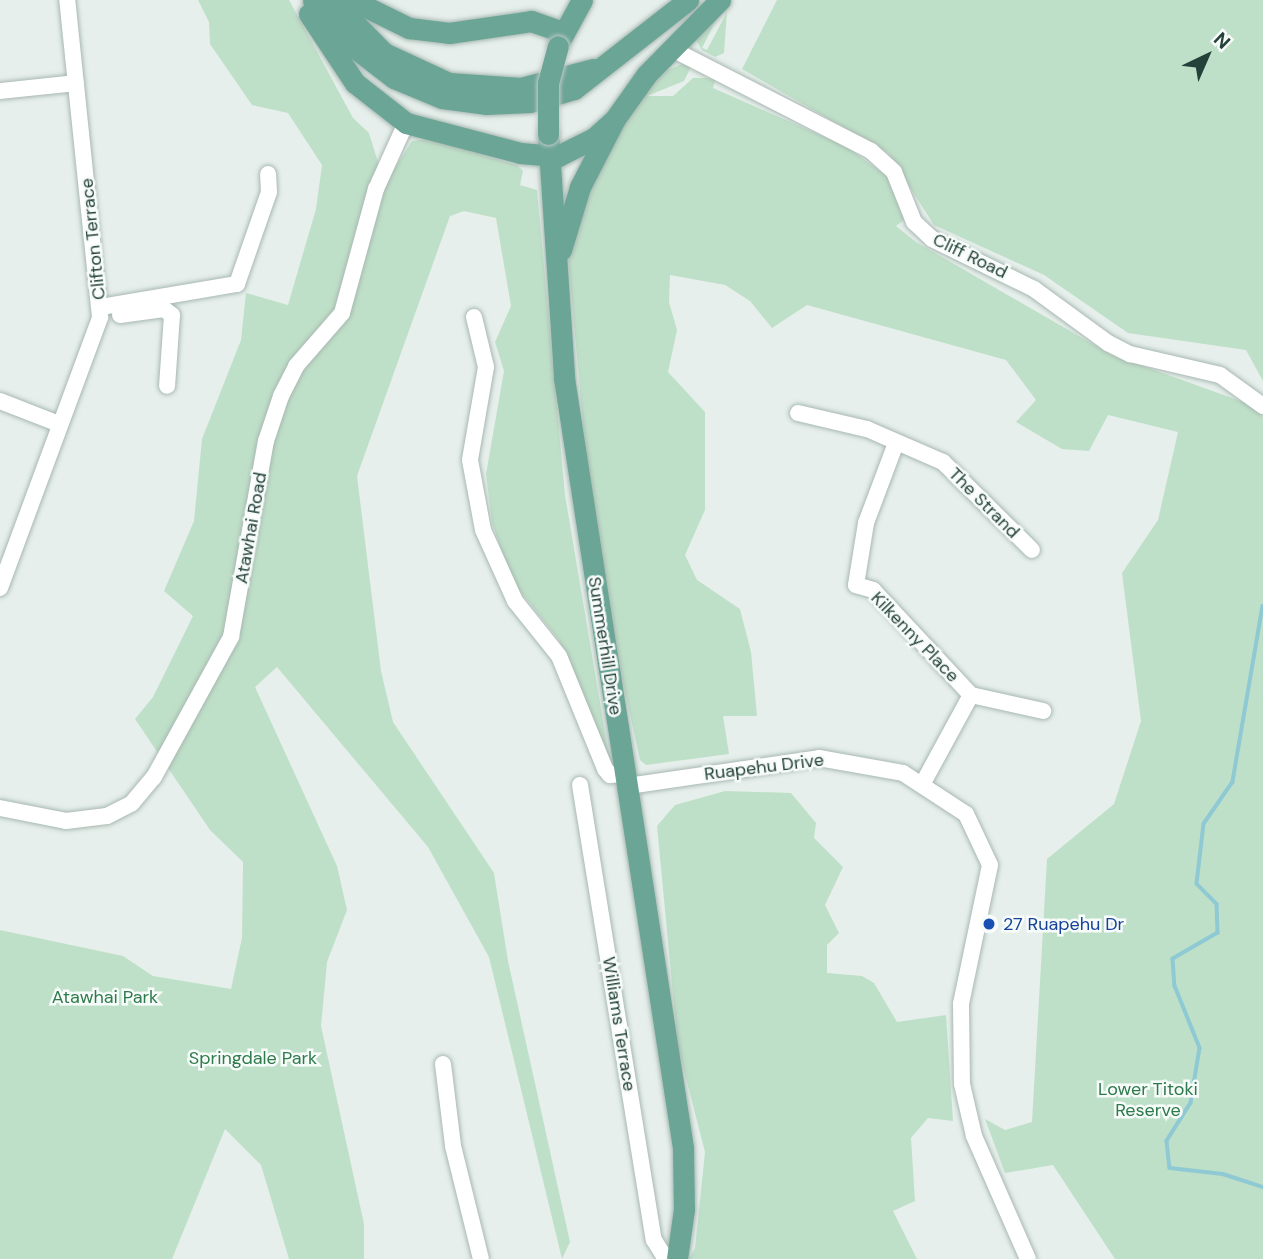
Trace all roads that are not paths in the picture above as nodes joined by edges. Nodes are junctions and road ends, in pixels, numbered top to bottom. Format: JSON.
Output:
{"nodes":[{"id":1,"x":67,"y":0,"type":"edge"},
{"id":2,"x":301,"y":0,"type":"edge"},
{"id":3,"x":313,"y":0,"type":"edge"},
{"id":4,"x":332,"y":0,"type":"edge"},
{"id":5,"x":352,"y":0,"type":"edge"},
{"id":6,"x":582,"y":0,"type":"edge"},
{"id":7,"x":688,"y":0,"type":"edge"},
{"id":8,"x":720,"y":0,"type":"edge"},
{"id":9,"x":560,"y":39,"type":"junction"},
{"id":10,"x":672,"y":49,"type":"junction"},
{"id":11,"x":602,"y":67,"type":"junction"},
{"id":12,"x":76,"y":83,"type":"junction"},
{"id":13,"x":0,"y":91,"type":"edge"},
{"id":14,"x":615,"y":119,"type":"junction"},
{"id":15,"x":406,"y":123,"type":"junction"},
{"id":16,"x":549,"y":156,"type":"junction"},
{"id":17,"x":268,"y":174,"type":"dead end"},
{"id":18,"x":556,"y":286,"type":"junction"},
{"id":19,"x":100,"y":312,"type":"junction"},
{"id":20,"x":474,"y":317,"type":"dead end"},
{"id":21,"x":167,"y":386,"type":"dead end"},
{"id":22,"x":0,"y":401,"type":"edge"},
{"id":23,"x":1263,"y":406,"type":"edge"},
{"id":24,"x":798,"y":413,"type":"dead end"},
{"id":25,"x":59,"y":424,"type":"junction"},
{"id":26,"x":895,"y":443,"type":"junction"},
{"id":27,"x":1032,"y":550,"type":"dead end"},
{"id":28,"x":0,"y":588,"type":"edge"},
{"id":29,"x":971,"y":695,"type":"junction"},
{"id":30,"x":1043,"y":711,"type":"dead end"},
{"id":31,"x":627,"y":780,"type":"junction"},
{"id":32,"x":923,"y":783,"type":"junction"},
{"id":33,"x":580,"y":785,"type":"dead end"},
{"id":34,"x":0,"y":808,"type":"edge"},
{"id":35,"x":443,"y":1064,"type":"dead end"},
{"id":36,"x":481,"y":1259,"type":"edge"},
{"id":37,"x":666,"y":1259,"type":"edge"},
{"id":38,"x":677,"y":1259,"type":"edge"},
{"id":39,"x":1028,"y":1259,"type":"edge"}],
"edges":[{"from":1,"to":12,"type":"street","name":"Clifton Terrace"},
{"from":2,"to":15,"type":"main road"},
{"from":3,"to":11,"type":"main road"},
{"from":4,"to":11,"type":"main road"},
{"from":5,"to":9,"type":"main road"},
{"from":6,"to":9,"type":"main road","name":"Summerhill Drive"},
{"from":7,"to":11,"type":"main road"},
{"from":8,"to":10,"type":"main road"},
{"from":9,"to":16,"type":"main road","name":"Summerhill Drive","bridge":true},
{"from":10,"to":14,"type":"main road"},
{"from":10,"to":23,"type":"street","name":"Cliff Road"},
{"from":12,"to":13,"type":"street"},
{"from":12,"to":19,"type":"street","name":"Clifton Terrace"},
{"from":14,"to":16,"type":"main road"},
{"from":14,"to":18,"type":"main road"},
{"from":15,"to":16,"type":"main road"},
{"from":15,"to":34,"type":"street","name":"Atawhai Road"},
{"from":16,"to":18,"type":"main road","name":"Summerhill Drive"},
{"from":17,"to":19,"type":"street"},
{"from":18,"to":31,"type":"main road","name":"Summerhill Drive"},
{"from":19,"to":21,"type":"street"},
{"from":19,"to":25,"type":"street","name":"Clifton Terrace"},
{"from":20,"to":31,"type":"street"},
{"from":22,"to":25,"type":"street"},
{"from":24,"to":26,"type":"street","name":"The Strand"},
{"from":25,"to":28,"type":"street","name":"Clifton Terrace"},
{"from":26,"to":27,"type":"street","name":"The Strand"},
{"from":26,"to":29,"type":"street","name":"Kilkenny Place"},
{"from":29,"to":30,"type":"street","name":"Kilkenny Place"},
{"from":29,"to":32,"type":"street","name":"Kilkenny Place"},
{"from":31,"to":32,"type":"street","name":"Ruapehu Drive"},
{"from":31,"to":38,"type":"main road","name":"Summerhill Drive"},
{"from":32,"to":39,"type":"street","name":"Ruapehu Drive"},
{"from":33,"to":37,"type":"street","name":"Williams Terrace"},
{"from":35,"to":36,"type":"street"}]}
